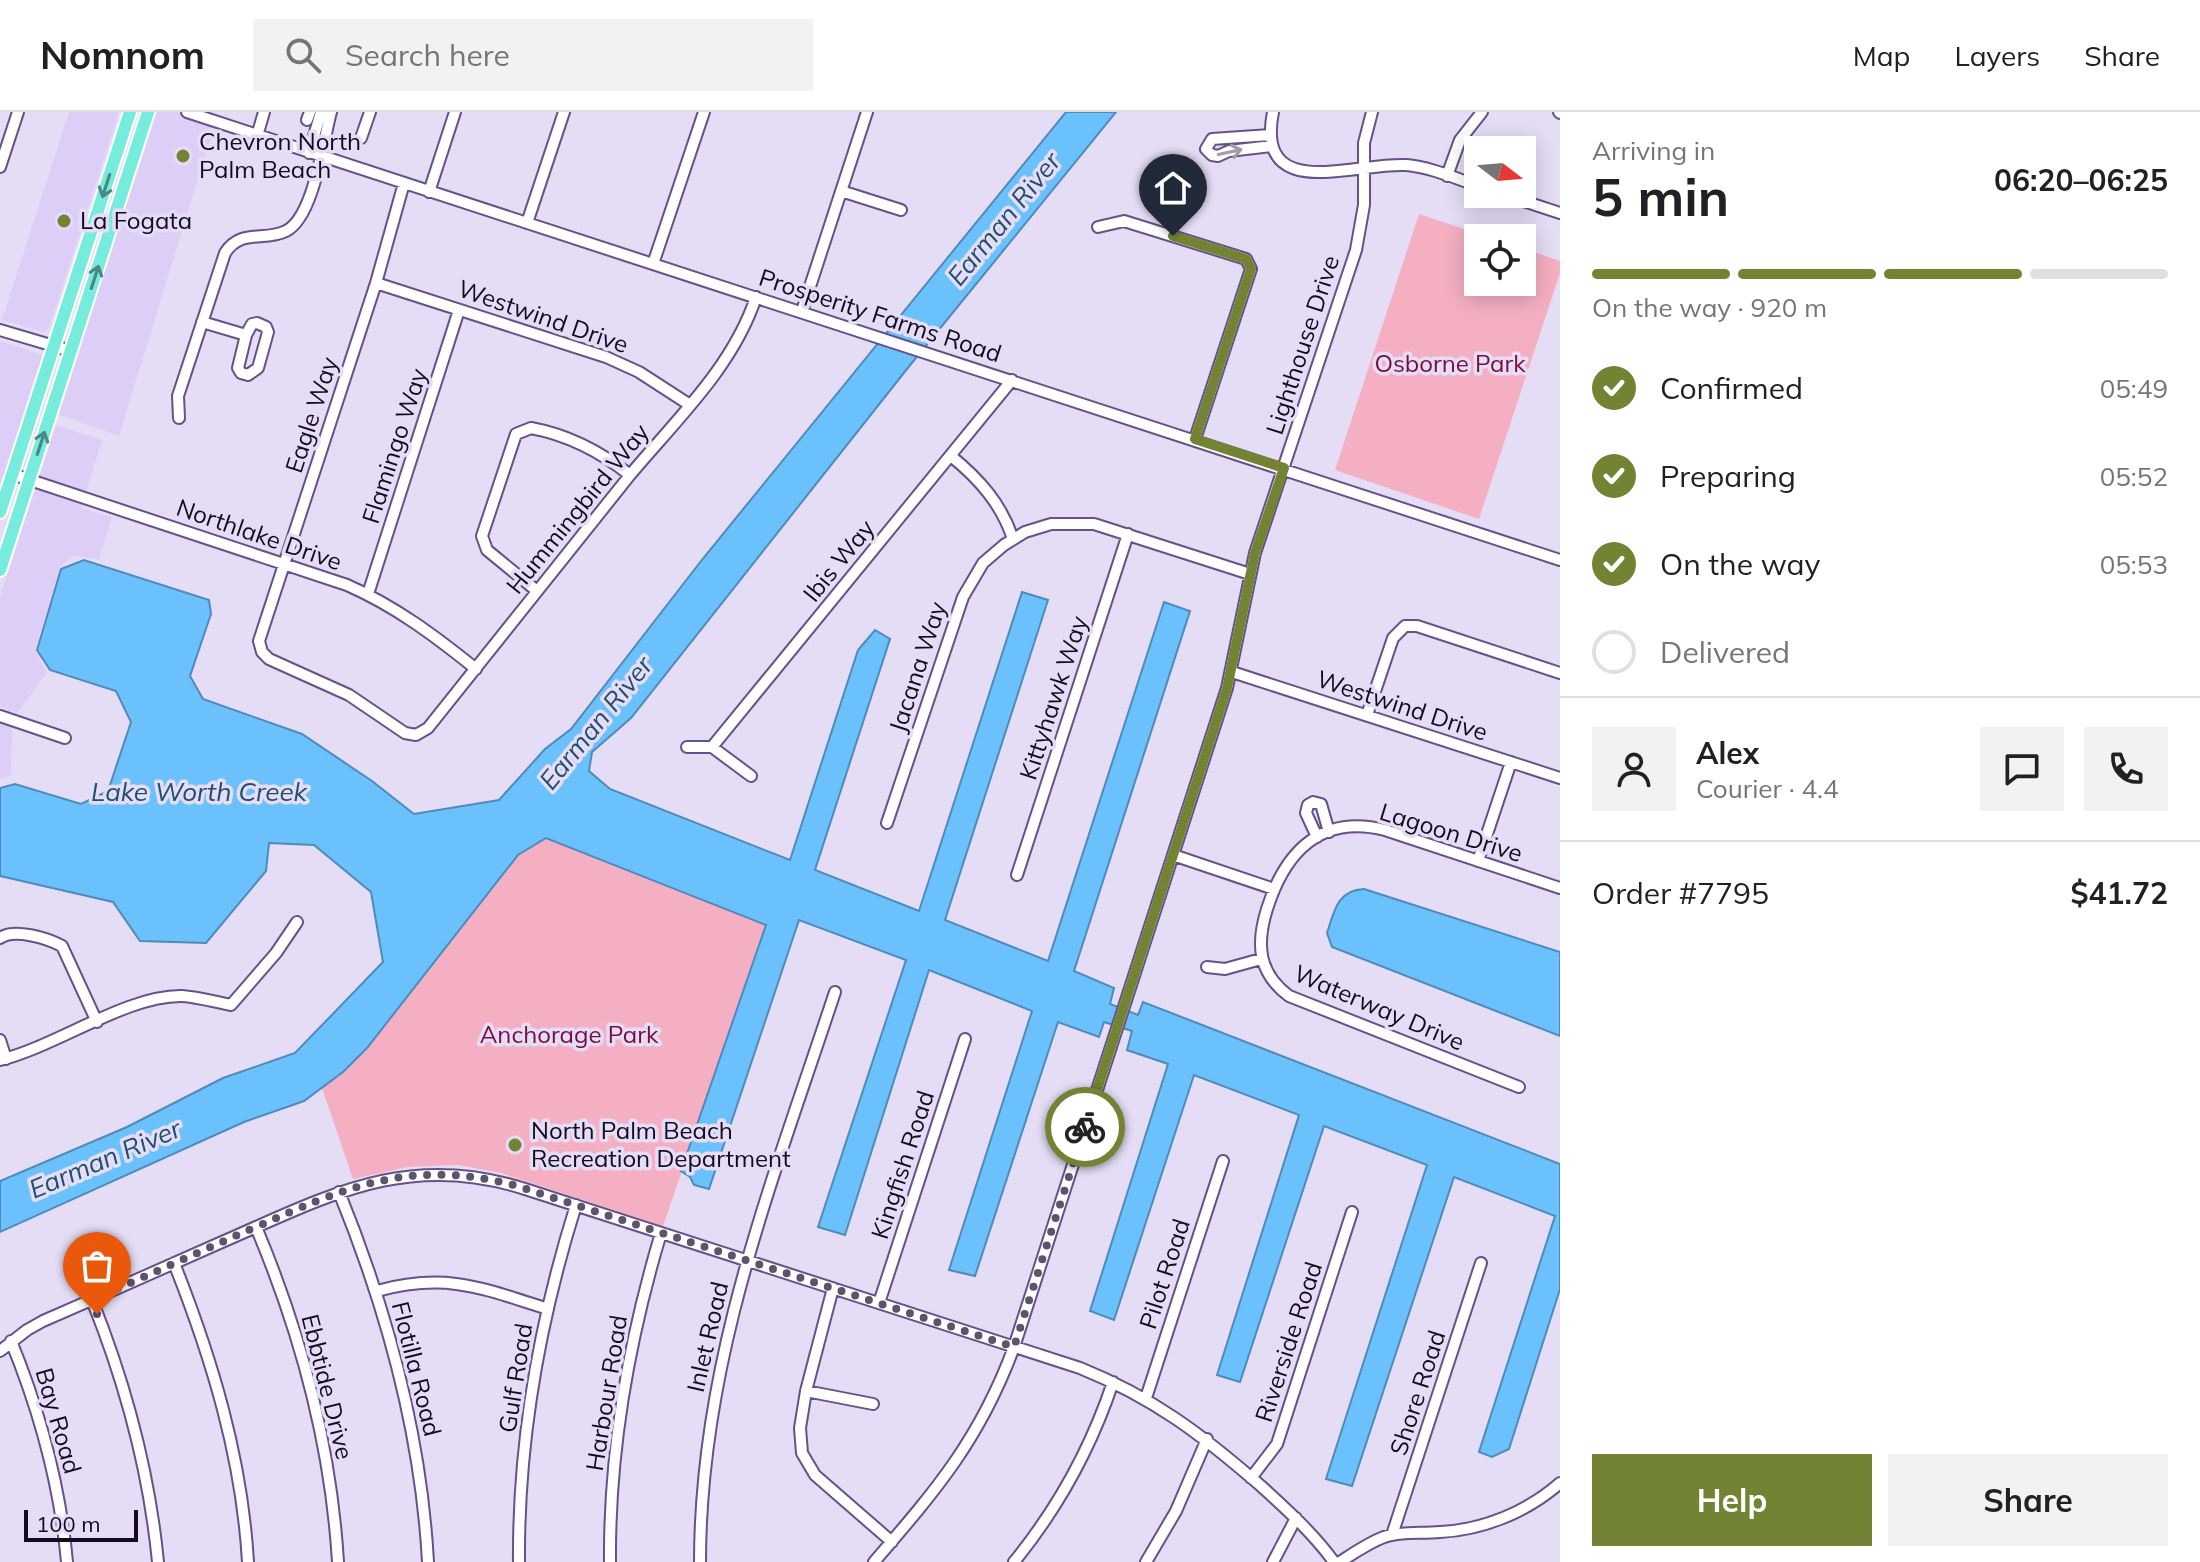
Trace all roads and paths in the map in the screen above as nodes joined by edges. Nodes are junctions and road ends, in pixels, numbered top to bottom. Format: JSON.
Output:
{"nodes":[{"id":1,"x":18,"y":112,"type":"edge"},
{"id":2,"x":130,"y":112,"type":"edge"},
{"id":3,"x":148,"y":112,"type":"edge"},
{"id":4,"x":187,"y":112,"type":"edge"},
{"id":5,"x":264,"y":112,"type":"edge"},
{"id":6,"x":321,"y":112,"type":"edge"},
{"id":7,"x":331,"y":112,"type":"edge"},
{"id":8,"x":370,"y":112,"type":"edge"},
{"id":9,"x":455,"y":112,"type":"edge"},
{"id":10,"x":564,"y":112,"type":"edge"},
{"id":11,"x":704,"y":112,"type":"edge"},
{"id":12,"x":867,"y":112,"type":"edge"},
{"id":13,"x":1273,"y":112,"type":"edge"},
{"id":14,"x":1372,"y":112,"type":"edge"},
{"id":15,"x":1482,"y":112,"type":"edge"},
{"id":16,"x":257,"y":136,"type":"junction"},
{"id":17,"x":361,"y":138,"type":"dead end"},
{"id":18,"x":4,"y":140,"type":"edge"},
{"id":19,"x":1271,"y":141,"type":"junction"},
{"id":20,"x":314,"y":155,"type":"junction"},
{"id":21,"x":0,"y":167,"type":"edge"},
{"id":22,"x":1364,"y":168,"type":"junction"},
{"id":23,"x":1447,"y":176,"type":"junction"},
{"id":24,"x":1464,"y":181,"type":"edge"},
{"id":25,"x":404,"y":183,"type":"junction"},
{"id":26,"x":841,"y":191,"type":"junction"},
{"id":27,"x":429,"y":192,"type":"junction"},
{"id":28,"x":1536,"y":205,"type":"edge"},
{"id":29,"x":901,"y":210,"type":"dead end"},
{"id":30,"x":1560,"y":213,"type":"edge"},
{"id":31,"x":527,"y":223,"type":"junction"},
{"id":32,"x":1098,"y":227,"type":"dead end"},
{"id":33,"x":653,"y":264,"type":"junction"},
{"id":34,"x":376,"y":283,"type":"junction"},
{"id":35,"x":756,"y":297,"type":"junction"},
{"id":36,"x":459,"y":310,"type":"junction"},
{"id":37,"x":802,"y":311,"type":"junction"},
{"id":38,"x":202,"y":322,"type":"junction"},
{"id":39,"x":0,"y":330,"type":"edge"},
{"id":40,"x":246,"y":335,"type":"junction"},
{"id":41,"x":53,"y":346,"type":"junction"},
{"id":42,"x":71,"y":351,"type":"junction"},
{"id":43,"x":1012,"y":380,"type":"junction"},
{"id":44,"x":690,"y":405,"type":"junction"},
{"id":45,"x":179,"y":418,"type":"dead end"},
{"id":46,"x":1195,"y":439,"type":"junction"},
{"id":47,"x":951,"y":456,"type":"junction"},
{"id":48,"x":1284,"y":468,"type":"junction"},
{"id":49,"x":12,"y":474,"type":"junction"},
{"id":50,"x":630,"y":475,"type":"junction"},
{"id":51,"x":29,"y":480,"type":"junction"},
{"id":52,"x":0,"y":512,"type":"edge"},
{"id":53,"x":1128,"y":534,"type":"junction"},
{"id":54,"x":1013,"y":539,"type":"junction"},
{"id":55,"x":1560,"y":560,"type":"edge"},
{"id":56,"x":285,"y":563,"type":"junction"},
{"id":57,"x":0,"y":570,"type":"edge"},
{"id":58,"x":1250,"y":574,"type":"junction"},
{"id":59,"x":537,"y":591,"type":"junction"},
{"id":60,"x":368,"y":594,"type":"junction"},
{"id":61,"x":476,"y":669,"type":"junction"},
{"id":62,"x":1232,"y":672,"type":"junction"},
{"id":63,"x":1560,"y":673,"type":"edge"},
{"id":64,"x":1367,"y":715,"type":"junction"},
{"id":65,"x":0,"y":716,"type":"edge"},
{"id":66,"x":416,"y":735,"type":"joint"},
{"id":67,"x":65,"y":738,"type":"dead end"},
{"id":68,"x":687,"y":747,"type":"dead end"},
{"id":69,"x":712,"y":747,"type":"junction"},
{"id":70,"x":1511,"y":762,"type":"junction"},
{"id":71,"x":751,"y":776,"type":"dead end"},
{"id":72,"x":1560,"y":778,"type":"edge"},
{"id":73,"x":887,"y":823,"type":"dead end"},
{"id":74,"x":1329,"y":832,"type":"junction"},
{"id":75,"x":1317,"y":837,"type":"junction"},
{"id":76,"x":1173,"y":855,"type":"junction"},
{"id":77,"x":1478,"y":861,"type":"junction"},
{"id":78,"x":1017,"y":875,"type":"dead end"},
{"id":79,"x":1560,"y":888,"type":"edge"},
{"id":80,"x":1274,"y":889,"type":"junction"},
{"id":81,"x":297,"y":922,"type":"dead end"},
{"id":82,"x":0,"y":938,"type":"edge"},
{"id":83,"x":1261,"y":959,"type":"junction"},
{"id":84,"x":1207,"y":967,"type":"dead end"},
{"id":85,"x":835,"y":992,"type":"dead end"},
{"id":86,"x":97,"y":1022,"type":"junction"},
{"id":87,"x":965,"y":1039,"type":"dead end"},
{"id":88,"x":0,"y":1040,"type":"edge"},
{"id":89,"x":3,"y":1059,"type":"edge"},
{"id":90,"x":1519,"y":1087,"type":"dead end"},
{"id":91,"x":1223,"y":1161,"type":"dead end"},
{"id":92,"x":339,"y":1192,"type":"junction"},
{"id":93,"x":576,"y":1205,"type":"junction"},
{"id":94,"x":1352,"y":1212,"type":"dead end"},
{"id":95,"x":256,"y":1227,"type":"junction"},
{"id":96,"x":661,"y":1233,"type":"junction"},
{"id":97,"x":747,"y":1260,"type":"junction"},
{"id":98,"x":174,"y":1263,"type":"junction"},
{"id":99,"x":1481,"y":1263,"type":"dead end"},
{"id":100,"x":833,"y":1288,"type":"junction"},
{"id":101,"x":377,"y":1291,"type":"junction"},
{"id":102,"x":92,"y":1300,"type":"junction"},
{"id":103,"x":879,"y":1303,"type":"junction"},
{"id":104,"x":548,"y":1309,"type":"junction"},
{"id":105,"x":11,"y":1341,"type":"junction"},
{"id":106,"x":1014,"y":1347,"type":"junction"},
{"id":107,"x":0,"y":1351,"type":"edge"},
{"id":108,"x":1113,"y":1382,"type":"junction"},
{"id":109,"x":806,"y":1391,"type":"junction"},
{"id":110,"x":1146,"y":1398,"type":"junction"},
{"id":111,"x":873,"y":1404,"type":"dead end"},
{"id":112,"x":1207,"y":1439,"type":"junction"},
{"id":113,"x":1251,"y":1478,"type":"junction"},
{"id":114,"x":1560,"y":1483,"type":"edge"},
{"id":115,"x":1296,"y":1518,"type":"junction"},
{"id":116,"x":1392,"y":1535,"type":"junction"},
{"id":117,"x":892,"y":1542,"type":"junction"},
{"id":118,"x":67,"y":1562,"type":"edge"},
{"id":119,"x":158,"y":1562,"type":"edge"},
{"id":120,"x":248,"y":1562,"type":"edge"},
{"id":121,"x":338,"y":1562,"type":"edge"},
{"id":122,"x":428,"y":1562,"type":"edge"},
{"id":123,"x":519,"y":1562,"type":"edge"},
{"id":124,"x":610,"y":1562,"type":"edge"},
{"id":125,"x":700,"y":1562,"type":"edge"},
{"id":126,"x":874,"y":1562,"type":"edge"},
{"id":127,"x":1014,"y":1562,"type":"edge"},
{"id":128,"x":1146,"y":1562,"type":"edge"},
{"id":129,"x":1273,"y":1562,"type":"edge"},
{"id":130,"x":1337,"y":1562,"type":"edge"}],
"edges":[{"from":1,"to":18,"type":"street"},
{"from":2,"to":41,"type":"main road","one_way":true},
{"from":42,"to":3,"type":"main road","one_way":true},
{"from":4,"to":16,"type":"street","name":"Prosperity Farms Road"},
{"from":5,"to":16,"type":"street"},
{"from":6,"to":20,"type":"street"},
{"from":7,"to":20,"type":"street"},
{"from":8,"to":17,"type":"street"},
{"from":9,"to":27,"type":"street"},
{"from":10,"to":31,"type":"street"},
{"from":11,"to":33,"type":"street"},
{"from":12,"to":26,"type":"street"},
{"from":13,"to":19,"type":"street"},
{"from":14,"to":22,"type":"street","name":"Lighthouse Drive"},
{"from":15,"to":23,"type":"street"},
{"from":16,"to":20,"type":"street","name":"Prosperity Farms Road"},
{"from":18,"to":21,"type":"street"},
{"from":19,"to":19,"type":"street","one_way":true},
{"from":19,"to":22,"type":"street"},
{"from":20,"to":25,"type":"street","name":"Prosperity Farms Road"},
{"from":20,"to":38,"type":"street"},
{"from":22,"to":23,"type":"street"},
{"from":22,"to":48,"type":"street","name":"Lighthouse Drive"},
{"from":23,"to":24,"type":"street"},
{"from":25,"to":27,"type":"street","name":"Prosperity Farms Road"},
{"from":25,"to":34,"type":"street","name":"Eagle Way"},
{"from":26,"to":29,"type":"street"},
{"from":26,"to":37,"type":"street"},
{"from":27,"to":31,"type":"street","name":"Prosperity Farms Road"},
{"from":28,"to":30,"type":"street"},
{"from":31,"to":33,"type":"street","name":"Prosperity Farms Road"},
{"from":32,"to":46,"type":"street"},
{"from":33,"to":35,"type":"street","name":"Prosperity Farms Road"},
{"from":34,"to":36,"type":"street","name":"Westwind Drive"},
{"from":34,"to":56,"type":"street","name":"Eagle Way"},
{"from":35,"to":37,"type":"street","name":"Prosperity Farms Road"},
{"from":35,"to":44,"type":"street","name":"Hummingbird Way"},
{"from":36,"to":44,"type":"street","name":"Westwind Drive"},
{"from":36,"to":60,"type":"street","name":"Flamingo Way"},
{"from":37,"to":43,"type":"street","name":"Prosperity Farms Road"},
{"from":38,"to":40,"type":"street"},
{"from":38,"to":45,"type":"street"},
{"from":39,"to":41,"type":"street"},
{"from":40,"to":40,"type":"street"},
{"from":41,"to":42,"type":"street"},
{"from":41,"to":49,"type":"main road"},
{"from":51,"to":42,"type":"main road","one_way":true},
{"from":43,"to":46,"type":"street","name":"Prosperity Farms Road"},
{"from":43,"to":47,"type":"street","name":"Ibis Way"},
{"from":44,"to":50,"type":"street","name":"Hummingbird Way"},
{"from":46,"to":48,"type":"street","name":"Prosperity Farms Road"},
{"from":47,"to":54,"type":"street"},
{"from":47,"to":69,"type":"street","name":"Ibis Way"},
{"from":48,"to":55,"type":"street","name":"Prosperity Farms Road"},
{"from":48,"to":58,"type":"street","name":"Lighthouse Drive"},
{"from":49,"to":51,"type":"street","name":"Northlake Drive"},
{"from":49,"to":52,"type":"main road"},
{"from":50,"to":59,"type":"street","name":"Hummingbird Way"},
{"from":50,"to":59,"type":"street"},
{"from":51,"to":56,"type":"street","name":"Northlake Drive"},
{"from":51,"to":57,"type":"main road"},
{"from":53,"to":54,"type":"street"},
{"from":53,"to":58,"type":"street"},
{"from":53,"to":78,"type":"street","name":"Kittyhawk Way"},
{"from":54,"to":73,"type":"street","name":"Jacana Way"},
{"from":56,"to":60,"type":"street","name":"Northlake Drive"},
{"from":56,"to":66,"type":"street","name":"Eagle Way"},
{"from":58,"to":62,"type":"street","name":"Lighthouse Drive"},
{"from":59,"to":61,"type":"street","name":"Hummingbird Way"},
{"from":60,"to":61,"type":"street","name":"Northlake Drive"},
{"from":61,"to":66,"type":"street","name":"Hummingbird Way"},
{"from":62,"to":64,"type":"street","name":"Westwind Drive"},
{"from":62,"to":76,"type":"street","name":"Lighthouse Drive"},
{"from":63,"to":64,"type":"street"},
{"from":64,"to":70,"type":"street","name":"Westwind Drive"},
{"from":65,"to":67,"type":"street"},
{"from":68,"to":69,"type":"street"},
{"from":69,"to":71,"type":"street"},
{"from":70,"to":72,"type":"street","name":"Westwind Drive"},
{"from":70,"to":77,"type":"street"},
{"from":74,"to":75,"type":"street","name":"Lagoon Drive"},
{"from":74,"to":75,"type":"street"},
{"from":74,"to":77,"type":"street","name":"Lagoon Drive"},
{"from":75,"to":80,"type":"street","name":"Lagoon Drive"},
{"from":76,"to":80,"type":"street"},
{"from":76,"to":106,"type":"street","name":"Lighthouse Drive"},
{"from":77,"to":79,"type":"street","name":"Lagoon Drive"},
{"from":80,"to":83,"type":"street"},
{"from":81,"to":86,"type":"street"},
{"from":82,"to":86,"type":"street"},
{"from":83,"to":84,"type":"street"},
{"from":83,"to":90,"type":"street","name":"Waterway Drive"},
{"from":85,"to":97,"type":"street","name":"Inlet Road"},
{"from":86,"to":89,"type":"street"},
{"from":87,"to":103,"type":"street","name":"Kingfish Road"},
{"from":88,"to":89,"type":"street"},
{"from":91,"to":110,"type":"street","name":"Pilot Road"},
{"from":92,"to":93,"type":"street"},
{"from":92,"to":95,"type":"street"},
{"from":92,"to":101,"type":"street","name":"Flotilla Road"},
{"from":93,"to":96,"type":"street"},
{"from":93,"to":104,"type":"street","name":"Gulf Road"},
{"from":94,"to":113,"type":"street","name":"Riverside Road"},
{"from":95,"to":98,"type":"street"},
{"from":95,"to":121,"type":"street","name":"Ebbtide Drive"},
{"from":96,"to":97,"type":"street"},
{"from":96,"to":124,"type":"street","name":"Harbour Road"},
{"from":97,"to":100,"type":"street"},
{"from":97,"to":125,"type":"street","name":"Inlet Road"},
{"from":98,"to":102,"type":"street"},
{"from":98,"to":120,"type":"street"},
{"from":99,"to":116,"type":"street","name":"Shore Road"},
{"from":100,"to":103,"type":"street"},
{"from":100,"to":109,"type":"street"},
{"from":101,"to":104,"type":"street"},
{"from":101,"to":122,"type":"street","name":"Flotilla Road"},
{"from":102,"to":105,"type":"street"},
{"from":102,"to":119,"type":"street"},
{"from":103,"to":106,"type":"street"},
{"from":104,"to":123,"type":"street","name":"Gulf Road"},
{"from":105,"to":107,"type":"street"},
{"from":105,"to":118,"type":"street","name":"Bay Road"},
{"from":106,"to":108,"type":"street"},
{"from":106,"to":117,"type":"street","name":"Lighthouse Drive"},
{"from":108,"to":110,"type":"street"},
{"from":108,"to":127,"type":"street"},
{"from":109,"to":111,"type":"street"},
{"from":109,"to":117,"type":"street"},
{"from":110,"to":112,"type":"street"},
{"from":112,"to":113,"type":"street"},
{"from":112,"to":128,"type":"street"},
{"from":113,"to":115,"type":"street"},
{"from":114,"to":116,"type":"street"},
{"from":115,"to":129,"type":"street"},
{"from":115,"to":130,"type":"street"},
{"from":116,"to":130,"type":"street"},
{"from":117,"to":126,"type":"street","name":"Lighthouse Drive"}]}
